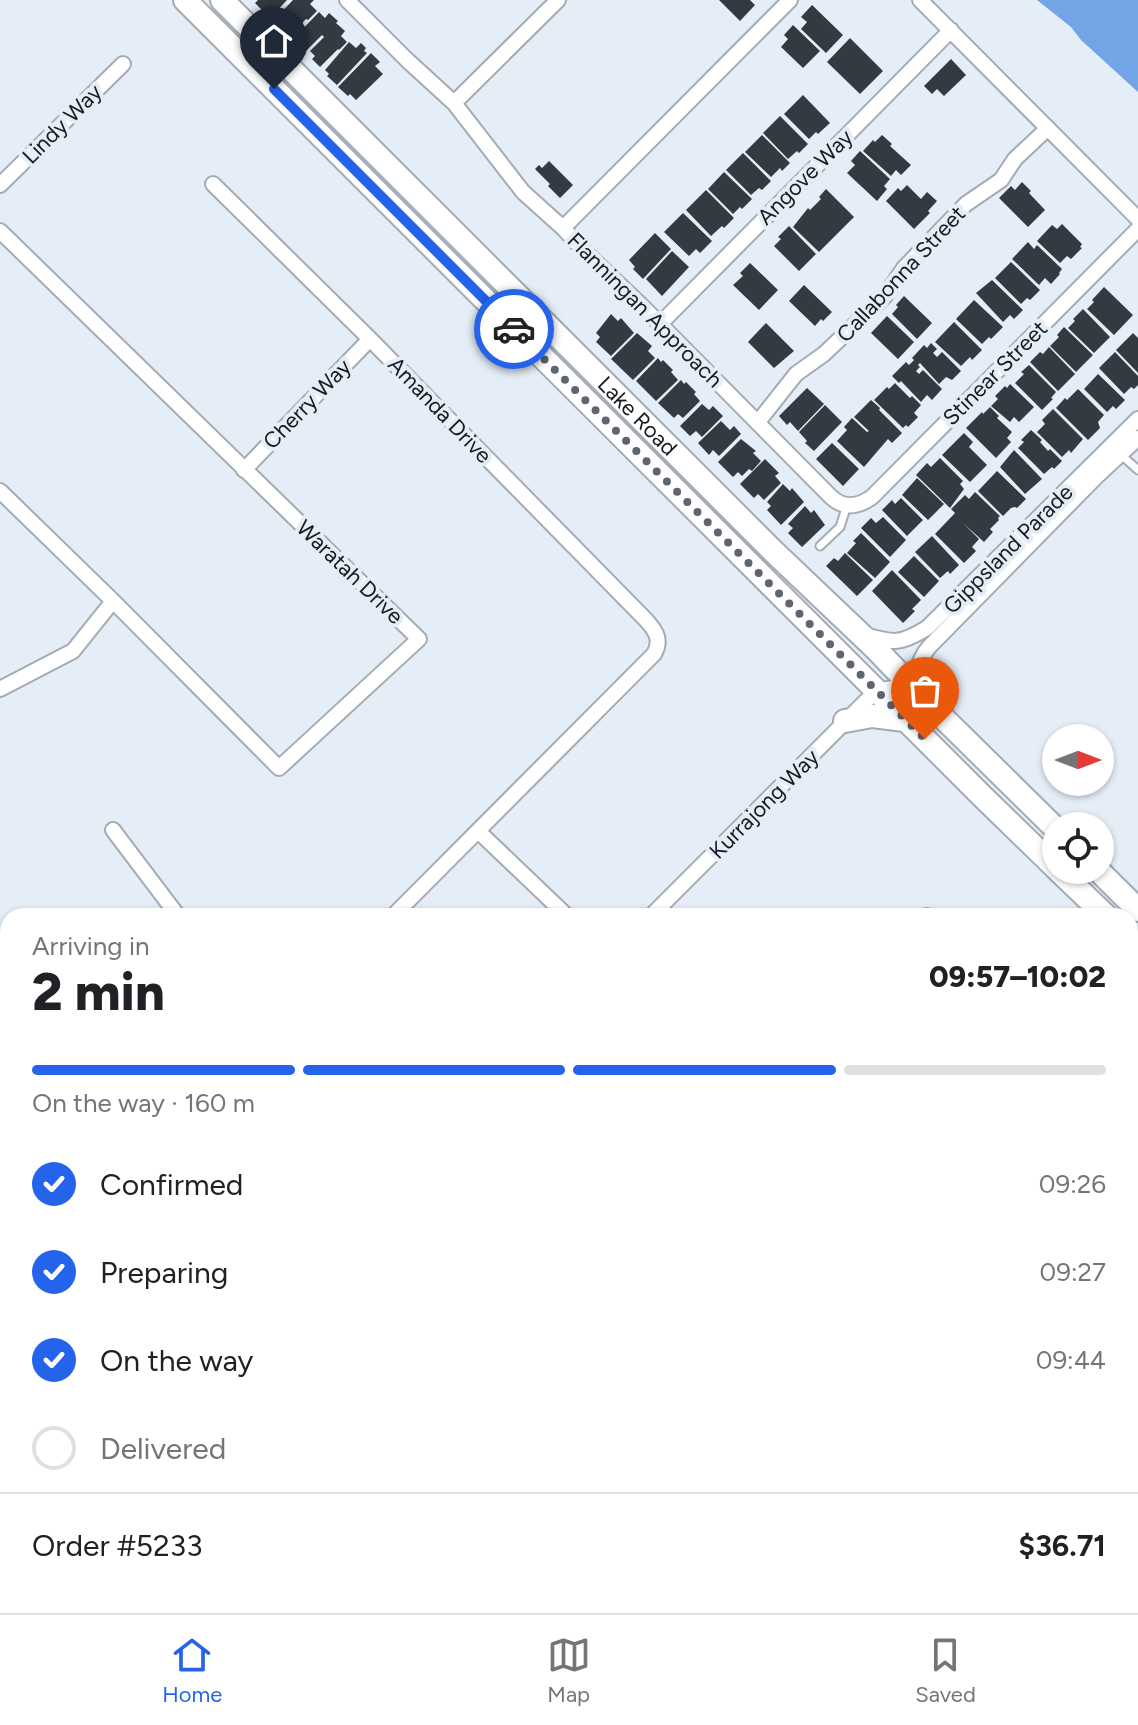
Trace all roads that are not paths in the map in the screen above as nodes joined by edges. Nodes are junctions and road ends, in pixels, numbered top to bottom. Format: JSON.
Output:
{"nodes":[{"id":1,"x":185,"y":0,"type":"edge"},
{"id":2,"x":222,"y":0,"type":"edge"},
{"id":3,"x":347,"y":0,"type":"edge"},
{"id":4,"x":790,"y":0,"type":"edge"},
{"id":5,"x":920,"y":0,"type":"edge"},
{"id":6,"x":548,"y":3,"type":"edge"},
{"id":7,"x":951,"y":30,"type":"junction"},
{"id":8,"x":123,"y":64,"type":"dead end"},
{"id":9,"x":454,"y":103,"type":"junction"},
{"id":10,"x":1048,"y":128,"type":"junction"},
{"id":11,"x":213,"y":184,"type":"dead end"},
{"id":12,"x":0,"y":185,"type":"edge"},
{"id":13,"x":1138,"y":219,"type":"edge"},
{"id":14,"x":563,"y":228,"type":"junction"},
{"id":15,"x":1138,"y":229,"type":"edge"},
{"id":16,"x":0,"y":231,"type":"edge"},
{"id":17,"x":660,"y":324,"type":"junction"},
{"id":18,"x":370,"y":339,"type":"junction"},
{"id":19,"x":1138,"y":419,"type":"edge"},
{"id":20,"x":758,"y":422,"type":"junction"},
{"id":21,"x":1138,"y":438,"type":"edge"},
{"id":22,"x":1116,"y":450,"type":"junction"},
{"id":23,"x":244,"y":470,"type":"junction"},
{"id":24,"x":1138,"y":470,"type":"edge"},
{"id":25,"x":0,"y":491,"type":"edge"},
{"id":26,"x":847,"y":505,"type":"junction"},
{"id":27,"x":820,"y":546,"type":"dead end"},
{"id":28,"x":113,"y":601,"type":"junction"},
{"id":29,"x":867,"y":640,"type":"junction"},
{"id":30,"x":0,"y":689,"type":"edge"},
{"id":31,"x":914,"y":689,"type":"junction"},
{"id":32,"x":876,"y":691,"type":"junction"},
{"id":33,"x":905,"y":720,"type":"junction"},
{"id":34,"x":845,"y":721,"type":"junction"},
{"id":35,"x":1042,"y":815,"type":"edge"},
{"id":36,"x":113,"y":830,"type":"dead end"},
{"id":37,"x":478,"y":831,"type":"junction"},
{"id":38,"x":1042,"y":854,"type":"edge"},
{"id":39,"x":1073,"y":884,"type":"edge"},
{"id":40,"x":1112,"y":884,"type":"edge"},
{"id":41,"x":172,"y":908,"type":"edge"},
{"id":42,"x":401,"y":908,"type":"edge"},
{"id":43,"x":559,"y":908,"type":"edge"},
{"id":44,"x":659,"y":908,"type":"edge"},
{"id":45,"x":1098,"y":908,"type":"edge"},
{"id":46,"x":1136,"y":908,"type":"edge"}],
"edges":[{"from":1,"to":32,"type":"main road","name":"Lake Road"},
{"from":2,"to":29,"type":"main road","name":"Lake Road"},
{"from":3,"to":9,"type":"street","name":"Flanningan Approach"},
{"from":4,"to":14,"type":"street"},
{"from":5,"to":7,"type":"street"},
{"from":6,"to":9,"type":"street"},
{"from":7,"to":10,"type":"street"},
{"from":7,"to":17,"type":"street","name":"Angove Way"},
{"from":8,"to":12,"type":"street","name":"Lindy Way"},
{"from":9,"to":14,"type":"street","name":"Flanningan Approach"},
{"from":10,"to":13,"type":"street"},
{"from":10,"to":20,"type":"street","name":"Callabonna Street"},
{"from":11,"to":18,"type":"street","name":"Amanda Drive"},
{"from":14,"to":17,"type":"street","name":"Flanningan Approach"},
{"from":15,"to":26,"type":"street","name":"Stinear Street"},
{"from":16,"to":23,"type":"street","name":"Waratah Drive"},
{"from":17,"to":20,"type":"street","name":"Flanningan Approach"},
{"from":18,"to":23,"type":"street","name":"Cherry Way"},
{"from":18,"to":37,"type":"street","name":"Amanda Drive"},
{"from":19,"to":22,"type":"street","name":"Gippsland Parade"},
{"from":20,"to":26,"type":"street","name":"Flanningan Approach"},
{"from":21,"to":22,"type":"street","name":"Gippsland Parade"},
{"from":22,"to":24,"type":"lane"},
{"from":22,"to":29,"type":"street","name":"Gippsland Parade"},
{"from":22,"to":31,"type":"street","name":"Gippsland Parade"},
{"from":23,"to":28,"type":"street","name":"Waratah Drive"},
{"from":25,"to":28,"type":"street","name":"Waratah Drive"},
{"from":26,"to":27,"type":"lane"},
{"from":28,"to":30,"type":"street"},
{"from":29,"to":31,"type":"main road","name":"Lake Road"},
{"from":29,"to":32,"type":"street"},
{"from":31,"to":32,"type":"street"},
{"from":31,"to":35,"type":"main road","name":"Lake Road"},
{"from":32,"to":33,"type":"main road","name":"Lake Road"},
{"from":32,"to":34,"type":"street","name":"Kurrajong Way"},
{"from":33,"to":34,"type":"main road"},
{"from":33,"to":38,"type":"main road","name":"Lake Road"},
{"from":34,"to":44,"type":"street","name":"Kurrajong Way"},
{"from":36,"to":41,"type":"street"},
{"from":37,"to":42,"type":"street","name":"Amanda Drive"},
{"from":37,"to":43,"type":"street"},
{"from":39,"to":45,"type":"main road","name":"Lake Road"},
{"from":40,"to":46,"type":"main road"}]}
